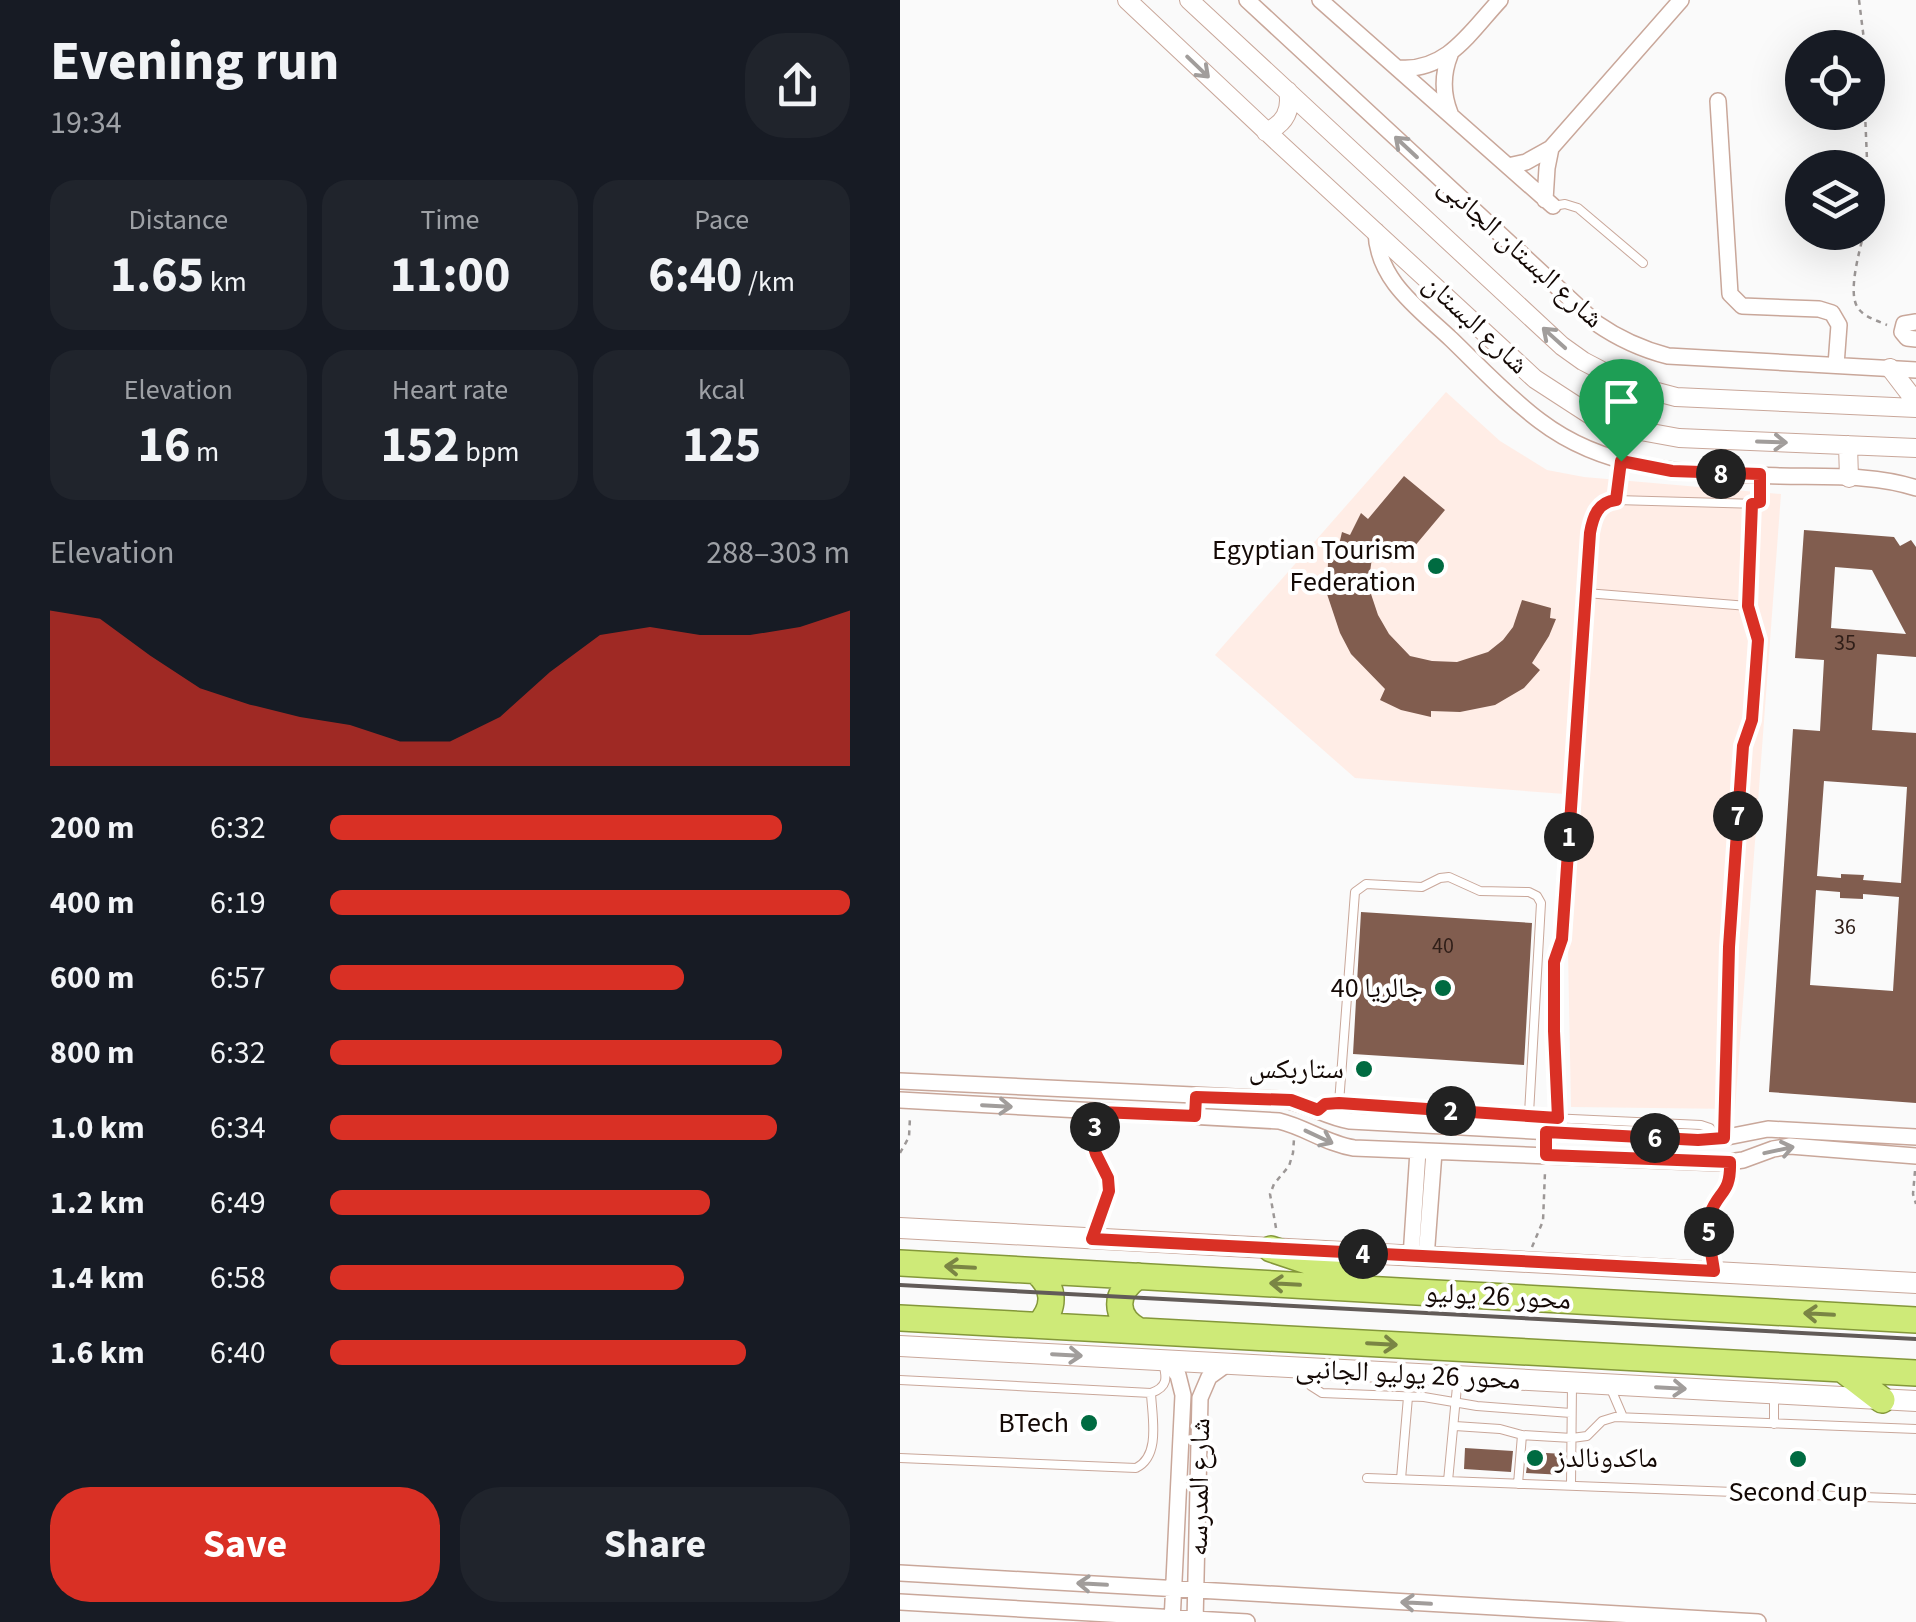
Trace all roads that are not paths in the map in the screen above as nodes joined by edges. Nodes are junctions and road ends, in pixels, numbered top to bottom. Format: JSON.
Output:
{"nodes":[{"id":1,"x":1128,"y":0,"type":"edge"},
{"id":2,"x":1189,"y":0,"type":"edge"},
{"id":3,"x":1247,"y":0,"type":"edge"},
{"id":4,"x":1320,"y":0,"type":"edge"},
{"id":5,"x":1500,"y":0,"type":"edge"},
{"id":6,"x":1681,"y":0,"type":"edge"},
{"id":7,"x":1450,"y":55,"type":"junction"},
{"id":8,"x":1399,"y":68,"type":"junction"},
{"id":9,"x":1288,"y":91,"type":"junction"},
{"id":10,"x":1718,"y":101,"type":"dead end"},
{"id":11,"x":1450,"y":113,"type":"junction"},
{"id":12,"x":1266,"y":132,"type":"junction"},
{"id":13,"x":1552,"y":148,"type":"junction"},
{"id":14,"x":1508,"y":166,"type":"junction"},
{"id":15,"x":1549,"y":203,"type":"junction"},
{"id":16,"x":1376,"y":230,"type":"junction"},
{"id":17,"x":1643,"y":263,"type":"dead end"},
{"id":18,"x":1836,"y":365,"type":"junction"},
{"id":19,"x":1890,"y":368,"type":"junction"},
{"id":20,"x":1916,"y":370,"type":"edge"},
{"id":21,"x":1916,"y":405,"type":"edge"},
{"id":22,"x":1848,"y":445,"type":"junction"},
{"id":23,"x":1916,"y":448,"type":"edge"},
{"id":24,"x":1621,"y":461,"type":"junction"},
{"id":25,"x":1760,"y":474,"type":"junction"},
{"id":26,"x":1850,"y":478,"type":"junction"},
{"id":27,"x":1916,"y":488,"type":"edge"},
{"id":28,"x":1616,"y":500,"type":"junction"},
{"id":29,"x":1752,"y":504,"type":"junction"},
{"id":30,"x":1586,"y":593,"type":"junction"},
{"id":31,"x":1748,"y":606,"type":"junction"},
{"id":32,"x":900,"y":1082,"type":"edge"},
{"id":33,"x":1196,"y":1097,"type":"junction"},
{"id":34,"x":904,"y":1100,"type":"edge"},
{"id":35,"x":1339,"y":1103,"type":"junction"},
{"id":36,"x":1318,"y":1110,"type":"junction"},
{"id":37,"x":1195,"y":1116,"type":"junction"},
{"id":38,"x":1529,"y":1124,"type":"junction"},
{"id":39,"x":1554,"y":1128,"type":"junction"},
{"id":40,"x":1916,"y":1136,"type":"edge"},
{"id":41,"x":1720,"y":1139,"type":"junction"},
{"id":42,"x":1426,"y":1151,"type":"junction"},
{"id":43,"x":1546,"y":1155,"type":"junction"},
{"id":44,"x":1916,"y":1156,"type":"edge"},
{"id":45,"x":900,"y":1228,"type":"edge"},
{"id":46,"x":1276,"y":1249,"type":"junction"},
{"id":47,"x":1419,"y":1257,"type":"junction"},
{"id":48,"x":900,"y":1263,"type":"edge"},
{"id":49,"x":1036,"y":1271,"type":"junction"},
{"id":50,"x":1138,"y":1276,"type":"junction"},
{"id":51,"x":1916,"y":1283,"type":"edge"},
{"id":52,"x":1394,"y":1290,"type":"junction"},
{"id":53,"x":900,"y":1318,"type":"edge"},
{"id":54,"x":1916,"y":1320,"type":"edge"},
{"id":55,"x":1039,"y":1326,"type":"junction"},
{"id":56,"x":1140,"y":1331,"type":"junction"},
{"id":57,"x":900,"y":1346,"type":"edge"},
{"id":58,"x":1164,"y":1360,"type":"junction"},
{"id":59,"x":1227,"y":1364,"type":"junction"},
{"id":60,"x":1300,"y":1368,"type":"junction"},
{"id":61,"x":1842,"y":1369,"type":"junction"},
{"id":62,"x":1376,"y":1372,"type":"junction"},
{"id":63,"x":1916,"y":1373,"type":"edge"},
{"id":64,"x":1458,"y":1376,"type":"junction"},
{"id":65,"x":900,"y":1380,"type":"edge"},
{"id":66,"x":1572,"y":1384,"type":"junction"},
{"id":67,"x":1609,"y":1385,"type":"junction"},
{"id":68,"x":1151,"y":1393,"type":"junction"},
{"id":69,"x":1774,"y":1394,"type":"junction"},
{"id":70,"x":1375,"y":1395,"type":"junction"},
{"id":71,"x":1408,"y":1396,"type":"junction"},
{"id":72,"x":1882,"y":1400,"type":"junction"},
{"id":73,"x":1916,"y":1401,"type":"edge"},
{"id":74,"x":1456,"y":1402,"type":"junction"},
{"id":75,"x":1571,"y":1412,"type":"junction"},
{"id":76,"x":1623,"y":1417,"type":"junction"},
{"id":77,"x":1774,"y":1424,"type":"junction"},
{"id":78,"x":1454,"y":1426,"type":"junction"},
{"id":79,"x":1916,"y":1430,"type":"edge"},
{"id":80,"x":1522,"y":1435,"type":"junction"},
{"id":81,"x":1572,"y":1438,"type":"junction"},
{"id":82,"x":900,"y":1458,"type":"edge"},
{"id":83,"x":1367,"y":1478,"type":"dead end"},
{"id":84,"x":1401,"y":1479,"type":"junction"},
{"id":85,"x":1448,"y":1481,"type":"junction"},
{"id":86,"x":1518,"y":1484,"type":"junction"},
{"id":87,"x":1571,"y":1485,"type":"junction"},
{"id":88,"x":1916,"y":1498,"type":"edge"},
{"id":89,"x":900,"y":1573,"type":"edge"},
{"id":90,"x":1174,"y":1589,"type":"junction"},
{"id":91,"x":1197,"y":1591,"type":"junction"},
{"id":92,"x":900,"y":1602,"type":"edge"},
{"id":93,"x":924,"y":1604,"type":"junction"},
{"id":94,"x":1172,"y":1621,"type":"edge"},
{"id":95,"x":1195,"y":1621,"type":"edge"},
{"id":96,"x":916,"y":1622,"type":"edge"},
{"id":97,"x":1247,"y":1622,"type":"edge"},
{"id":98,"x":1758,"y":1622,"type":"edge"}],
"edges":[{"from":1,"to":12,"type":"street","name":"شارع البستان","one_way":true},
{"from":2,"to":9,"type":"street","name":"شارع البستان"},
{"from":18,"to":3,"type":"street","name":"شارع البستان الجانبى","one_way":true},
{"from":4,"to":8,"type":"street"},
{"from":5,"to":7,"type":"street"},
{"from":6,"to":13,"type":"street"},
{"from":7,"to":8,"type":"street"},
{"from":7,"to":11,"type":"street"},
{"from":8,"to":11,"type":"street"},
{"from":9,"to":12,"type":"street"},
{"from":21,"to":9,"type":"street","name":"شارع البستان","one_way":true},
{"from":10,"to":18,"type":"street"},
{"from":11,"to":14,"type":"street"},
{"from":12,"to":16,"type":"street","name":"شارع البستان"},
{"from":13,"to":14,"type":"street"},
{"from":13,"to":15,"type":"street"},
{"from":14,"to":15,"type":"street"},
{"from":15,"to":17,"type":"lane"},
{"from":16,"to":22,"type":"street","name":"شارع البستان","one_way":true},
{"from":16,"to":24,"type":"street"},
{"from":18,"to":19,"type":"street","name":"شارع البستان الجانبى"},
{"from":19,"to":20,"type":"street","name":"شارع البستان الجانبى"},
{"from":19,"to":21,"type":"street"},
{"from":22,"to":23,"type":"street","name":"شارع البستان"},
{"from":22,"to":26,"type":"street"},
{"from":24,"to":25,"type":"street"},
{"from":24,"to":28,"type":"lane"},
{"from":25,"to":26,"type":"street"},
{"from":25,"to":29,"type":"lane"},
{"from":26,"to":27,"type":"street"},
{"from":28,"to":29,"type":"lane"},
{"from":28,"to":30,"type":"lane"},
{"from":29,"to":31,"type":"lane"},
{"from":30,"to":31,"type":"lane"},
{"from":30,"to":39,"type":"lane"},
{"from":31,"to":41,"type":"lane"},
{"from":32,"to":33,"type":"street"},
{"from":33,"to":36,"type":"street"},
{"from":33,"to":37,"type":"street"},
{"from":34,"to":37,"type":"street","one_way":true},
{"from":35,"to":36,"type":"lane"},
{"from":35,"to":38,"type":"lane"},
{"from":35,"to":38,"type":"lane"},
{"from":36,"to":38,"type":"street"},
{"from":37,"to":42,"type":"street","one_way":true},
{"from":38,"to":39,"type":"street"},
{"from":39,"to":41,"type":"street"},
{"from":39,"to":43,"type":"street"},
{"from":40,"to":41,"type":"street"},
{"from":42,"to":43,"type":"street"},
{"from":42,"to":47,"type":"street"},
{"from":43,"to":44,"type":"street","one_way":true},
{"from":45,"to":46,"type":"main road"},
{"from":46,"to":47,"type":"main road"},
{"from":46,"to":52,"type":"highway"},
{"from":47,"to":51,"type":"main road"},
{"from":49,"to":48,"type":"highway","name":"محور 26 يوليو","one_way":true},
{"from":49,"to":50,"type":"highway","name":"محور 26 يوليو"},
{"from":49,"to":55,"type":"highway"},
{"from":52,"to":50,"type":"highway","name":"محور 26 يوليو","one_way":true},
{"from":50,"to":56,"type":"highway"},
{"from":54,"to":52,"type":"highway","name":"محور 26 يوليو","one_way":true},
{"from":53,"to":55,"type":"highway","name":"محور 26 يوليو"},
{"from":55,"to":56,"type":"highway","name":"محور 26 يوليو"},
{"from":56,"to":61,"type":"highway","name":"محور 26 يوليو","one_way":true},
{"from":57,"to":58,"type":"main road","name":"محور 26 يوليو الجانبى","one_way":true},
{"from":58,"to":59,"type":"main road","name":"محور 26 يوليو الجانبى"},
{"from":58,"to":68,"type":"lane"},
{"from":58,"to":90,"type":"street","name":"شارع المدرسه"},
{"from":59,"to":60,"type":"main road","name":"محور 26 يوليو الجانبى"},
{"from":59,"to":91,"type":"street","name":"شارع المدرسه"},
{"from":60,"to":62,"type":"main road","name":"محور 26 يوليو الجانبى"},
{"from":60,"to":70,"type":"lane"},
{"from":61,"to":63,"type":"highway","name":"محور 26 يوليو"},
{"from":61,"to":72,"type":"highway"},
{"from":62,"to":64,"type":"main road","name":"محور 26 يوليو الجانبى"},
{"from":62,"to":70,"type":"lane"},
{"from":64,"to":66,"type":"main road","name":"محور 26 يوليو الجانبى"},
{"from":64,"to":74,"type":"lane"},
{"from":65,"to":68,"type":"lane"},
{"from":66,"to":67,"type":"main road","name":"محور 26 يوليو الجانبى"},
{"from":66,"to":75,"type":"lane"},
{"from":67,"to":69,"type":"main road","name":"محور 26 يوليو الجانبى","one_way":true},
{"from":67,"to":76,"type":"lane"},
{"from":68,"to":82,"type":"lane"},
{"from":69,"to":72,"type":"main road","name":"محور 26 يوليو الجانبى"},
{"from":69,"to":77,"type":"lane"},
{"from":70,"to":71,"type":"lane"},
{"from":71,"to":74,"type":"lane"},
{"from":71,"to":84,"type":"lane"},
{"from":72,"to":73,"type":"main road","name":"محور 26 يوليو الجانبى"},
{"from":74,"to":75,"type":"lane"},
{"from":74,"to":78,"type":"lane"},
{"from":75,"to":81,"type":"lane"},
{"from":76,"to":77,"type":"lane"},
{"from":76,"to":81,"type":"lane"},
{"from":77,"to":79,"type":"lane"},
{"from":78,"to":80,"type":"lane"},
{"from":78,"to":85,"type":"lane"},
{"from":80,"to":81,"type":"lane"},
{"from":80,"to":86,"type":"lane"},
{"from":81,"to":87,"type":"lane"},
{"from":83,"to":84,"type":"lane"},
{"from":84,"to":85,"type":"lane"},
{"from":85,"to":86,"type":"lane"},
{"from":86,"to":87,"type":"lane"},
{"from":87,"to":88,"type":"lane"},
{"from":90,"to":89,"type":"street","one_way":true},
{"from":90,"to":91,"type":"street"},
{"from":90,"to":94,"type":"street","name":"شارع المدرسه"},
{"from":91,"to":95,"type":"street","name":"شارع المدرسه"},
{"from":98,"to":91,"type":"street","one_way":true},
{"from":92,"to":93,"type":"street"},
{"from":93,"to":94,"type":"street"},
{"from":93,"to":96,"type":"street"},
{"from":94,"to":95,"type":"street"},
{"from":95,"to":97,"type":"street"}]}
